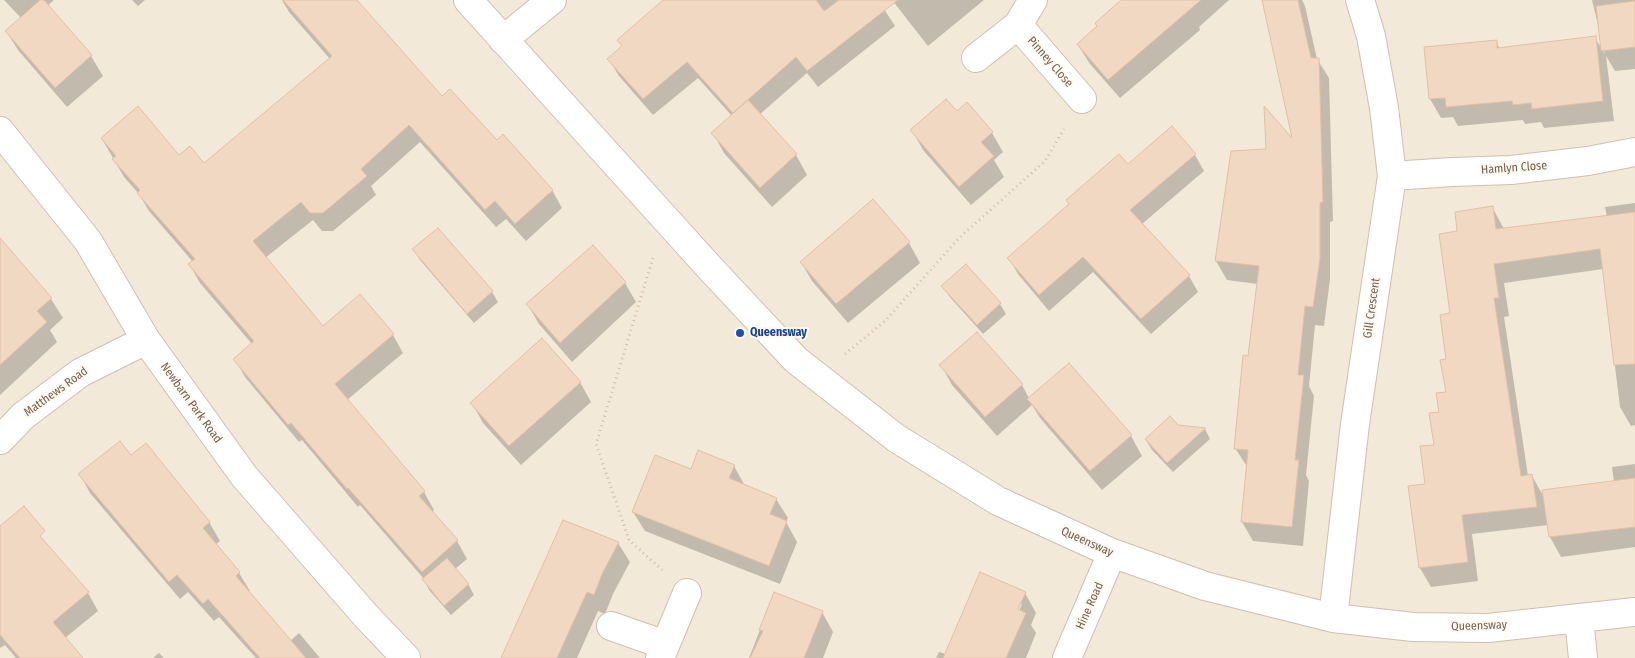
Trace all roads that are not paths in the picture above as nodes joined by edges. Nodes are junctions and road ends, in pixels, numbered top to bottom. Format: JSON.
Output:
{"nodes":[{"id":1,"x":468,"y":0,"type":"edge"},
{"id":2,"x":552,"y":0,"type":"edge"},
{"id":3,"x":1033,"y":0,"type":"edge"},
{"id":4,"x":1360,"y":0,"type":"edge"},
{"id":5,"x":1018,"y":25,"type":"junction"},
{"id":6,"x":503,"y":40,"type":"junction"},
{"id":7,"x":976,"y":58,"type":"dead end"},
{"id":8,"x":1082,"y":99,"type":"road end"},
{"id":9,"x":0,"y":131,"type":"edge"},
{"id":10,"x":1635,"y":152,"type":"edge"},
{"id":11,"x":1392,"y":176,"type":"junction"},
{"id":12,"x":146,"y":340,"type":"junction"},
{"id":13,"x":0,"y":440,"type":"edge"},
{"id":14,"x":1112,"y":553,"type":"junction"},
{"id":15,"x":687,"y":593,"type":"road end"},
{"id":16,"x":1635,"y":612,"type":"edge"},
{"id":17,"x":1333,"y":618,"type":"junction"},
{"id":18,"x":1579,"y":618,"type":"junction"},
{"id":19,"x":611,"y":626,"type":"dead end"},
{"id":20,"x":663,"y":652,"type":"edge"},
{"id":21,"x":406,"y":658,"type":"edge"},
{"id":22,"x":1067,"y":658,"type":"edge"},
{"id":23,"x":1583,"y":658,"type":"edge"}],
"edges":[{"from":1,"to":6,"type":"street","name":"Queensway"},
{"from":2,"to":6,"type":"street"},
{"from":3,"to":5,"type":"street","name":"Pinney Close"},
{"from":4,"to":11,"type":"street","name":"Gill Crescent"},
{"from":5,"to":7,"type":"street","name":"Pinney Close"},
{"from":5,"to":8,"type":"street","name":"Pinney Close"},
{"from":6,"to":14,"type":"street","name":"Queensway"},
{"from":9,"to":12,"type":"street","name":"Newbarn Park Road"},
{"from":10,"to":11,"type":"street","name":"Hamlyn Close"},
{"from":11,"to":17,"type":"street","name":"Gill Crescent"},
{"from":12,"to":13,"type":"street","name":"Matthews Road"},
{"from":12,"to":21,"type":"street","name":"Newbarn Park Road"},
{"from":14,"to":17,"type":"street","name":"Queensway"},
{"from":14,"to":22,"type":"street","name":"Hine Road"},
{"from":15,"to":20,"type":"street"},
{"from":16,"to":18,"type":"street","name":"Queensway"},
{"from":17,"to":18,"type":"street","name":"Queensway"},
{"from":18,"to":23,"type":"street"},
{"from":19,"to":20,"type":"street"}]}
